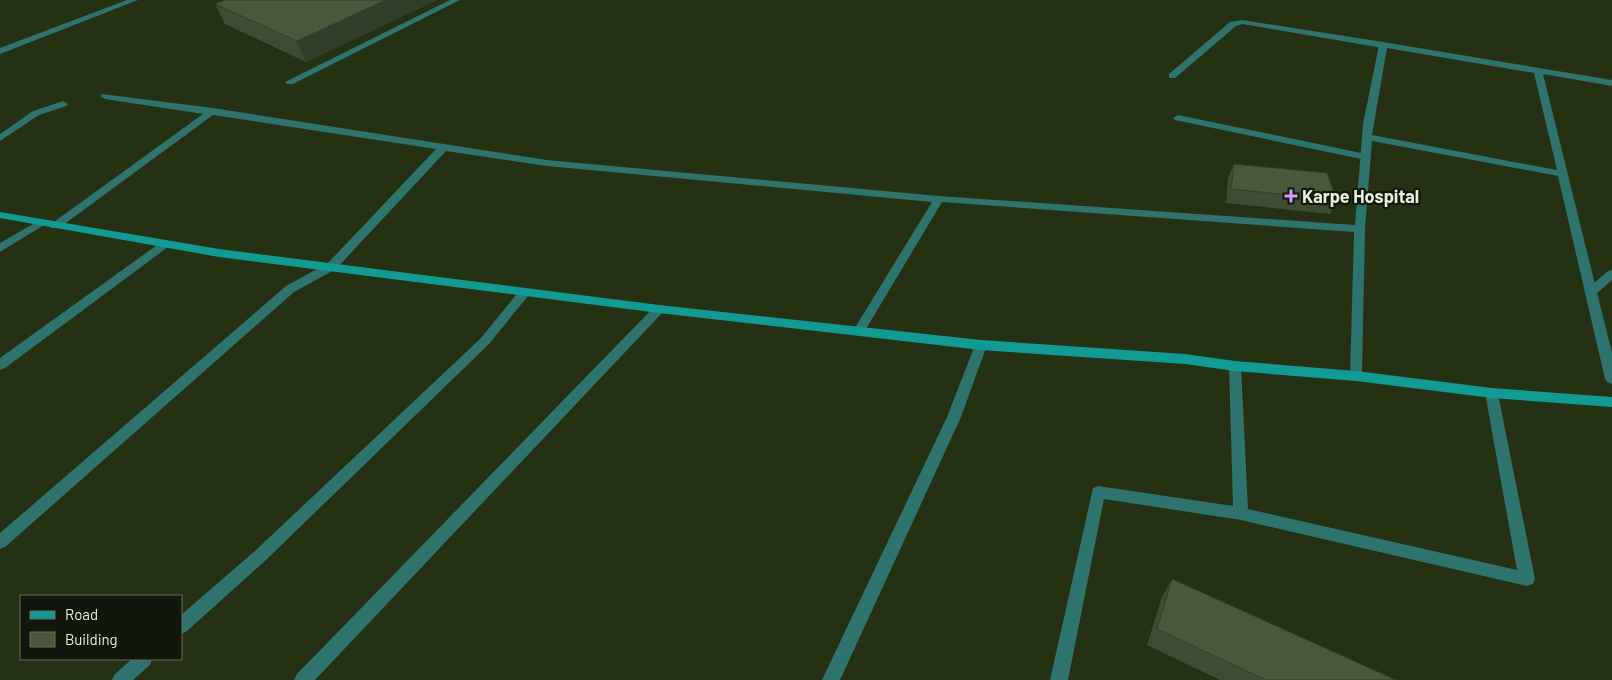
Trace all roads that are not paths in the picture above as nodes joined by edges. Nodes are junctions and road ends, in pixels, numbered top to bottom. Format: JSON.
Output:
{"nodes":[{"id":1,"x":113,"y":0,"type":"edge"},
{"id":2,"x":134,"y":0,"type":"edge"},
{"id":3,"x":456,"y":0,"type":"edge"},
{"id":4,"x":122,"y":4,"type":"junction"},
{"id":5,"x":1383,"y":45,"type":"junction"},
{"id":6,"x":0,"y":51,"type":"edge"},
{"id":7,"x":1538,"y":71,"type":"junction"},
{"id":8,"x":1172,"y":76,"type":"dead end"},
{"id":9,"x":290,"y":82,"type":"dead end"},
{"id":10,"x":1612,"y":83,"type":"edge"},
{"id":11,"x":104,"y":96,"type":"dead end"},
{"id":12,"x":63,"y":104,"type":"dead end"},
{"id":13,"x":213,"y":111,"type":"junction"},
{"id":14,"x":1178,"y":118,"type":"dead end"},
{"id":15,"x":1367,"y":137,"type":"junction"},
{"id":16,"x":0,"y":138,"type":"edge"},
{"id":17,"x":444,"y":147,"type":"junction"},
{"id":18,"x":1366,"y":157,"type":"junction"},
{"id":19,"x":1563,"y":174,"type":"junction"},
{"id":20,"x":939,"y":199,"type":"junction"},
{"id":21,"x":0,"y":215,"type":"edge"},
{"id":22,"x":40,"y":223,"type":"junction"},
{"id":23,"x":55,"y":226,"type":"junction"},
{"id":24,"x":1360,"y":229,"type":"junction"},
{"id":25,"x":164,"y":244,"type":"junction"},
{"id":26,"x":0,"y":248,"type":"edge"},
{"id":27,"x":332,"y":266,"type":"junction"},
{"id":28,"x":1612,"y":274,"type":"edge"},
{"id":29,"x":524,"y":292,"type":"junction"},
{"id":30,"x":1591,"y":292,"type":"junction"},
{"id":31,"x":659,"y":309,"type":"junction"},
{"id":32,"x":859,"y":331,"type":"junction"},
{"id":33,"x":981,"y":345,"type":"junction"},
{"id":34,"x":0,"y":365,"type":"edge"},
{"id":35,"x":1235,"y":366,"type":"junction"},
{"id":36,"x":1356,"y":376,"type":"junction"},
{"id":37,"x":1612,"y":379,"type":"edge"},
{"id":38,"x":1492,"y":393,"type":"junction"},
{"id":39,"x":1612,"y":402,"type":"edge"},
{"id":40,"x":1241,"y":514,"type":"junction"},
{"id":41,"x":0,"y":542,"type":"edge"},
{"id":42,"x":182,"y":625,"type":"edge"},
{"id":43,"x":143,"y":660,"type":"edge"},
{"id":44,"x":120,"y":680,"type":"edge"},
{"id":45,"x":303,"y":680,"type":"edge"},
{"id":46,"x":831,"y":680,"type":"edge"},
{"id":47,"x":1059,"y":680,"type":"edge"}],
"edges":[{"from":1,"to":4,"type":"street"},
{"from":2,"to":4,"type":"street"},
{"from":3,"to":9,"type":"street"},
{"from":4,"to":6,"type":"street"},
{"from":5,"to":7,"type":"street"},
{"from":5,"to":8,"type":"street"},
{"from":5,"to":15,"type":"street"},
{"from":7,"to":10,"type":"street"},
{"from":7,"to":19,"type":"street"},
{"from":11,"to":13,"type":"street"},
{"from":12,"to":16,"type":"street"},
{"from":13,"to":17,"type":"street"},
{"from":13,"to":23,"type":"street"},
{"from":14,"to":18,"type":"street"},
{"from":15,"to":18,"type":"street"},
{"from":15,"to":19,"type":"street"},
{"from":17,"to":20,"type":"street"},
{"from":17,"to":27,"type":"street"},
{"from":18,"to":24,"type":"street"},
{"from":19,"to":30,"type":"street"},
{"from":20,"to":24,"type":"street"},
{"from":20,"to":32,"type":"street"},
{"from":21,"to":22,"type":"street"},
{"from":22,"to":23,"type":"street"},
{"from":22,"to":26,"type":"street"},
{"from":23,"to":25,"type":"street"},
{"from":24,"to":36,"type":"street"},
{"from":25,"to":27,"type":"street"},
{"from":25,"to":34,"type":"street"},
{"from":27,"to":29,"type":"street"},
{"from":27,"to":41,"type":"street"},
{"from":28,"to":30,"type":"street"},
{"from":29,"to":31,"type":"street"},
{"from":29,"to":42,"type":"street"},
{"from":30,"to":37,"type":"street"},
{"from":31,"to":32,"type":"street"},
{"from":31,"to":45,"type":"street"},
{"from":32,"to":33,"type":"street"},
{"from":33,"to":35,"type":"street"},
{"from":33,"to":46,"type":"street"},
{"from":35,"to":36,"type":"street"},
{"from":35,"to":40,"type":"street"},
{"from":36,"to":38,"type":"street"},
{"from":38,"to":39,"type":"street"},
{"from":38,"to":40,"type":"street"},
{"from":40,"to":47,"type":"street"},
{"from":43,"to":44,"type":"street"}]}
